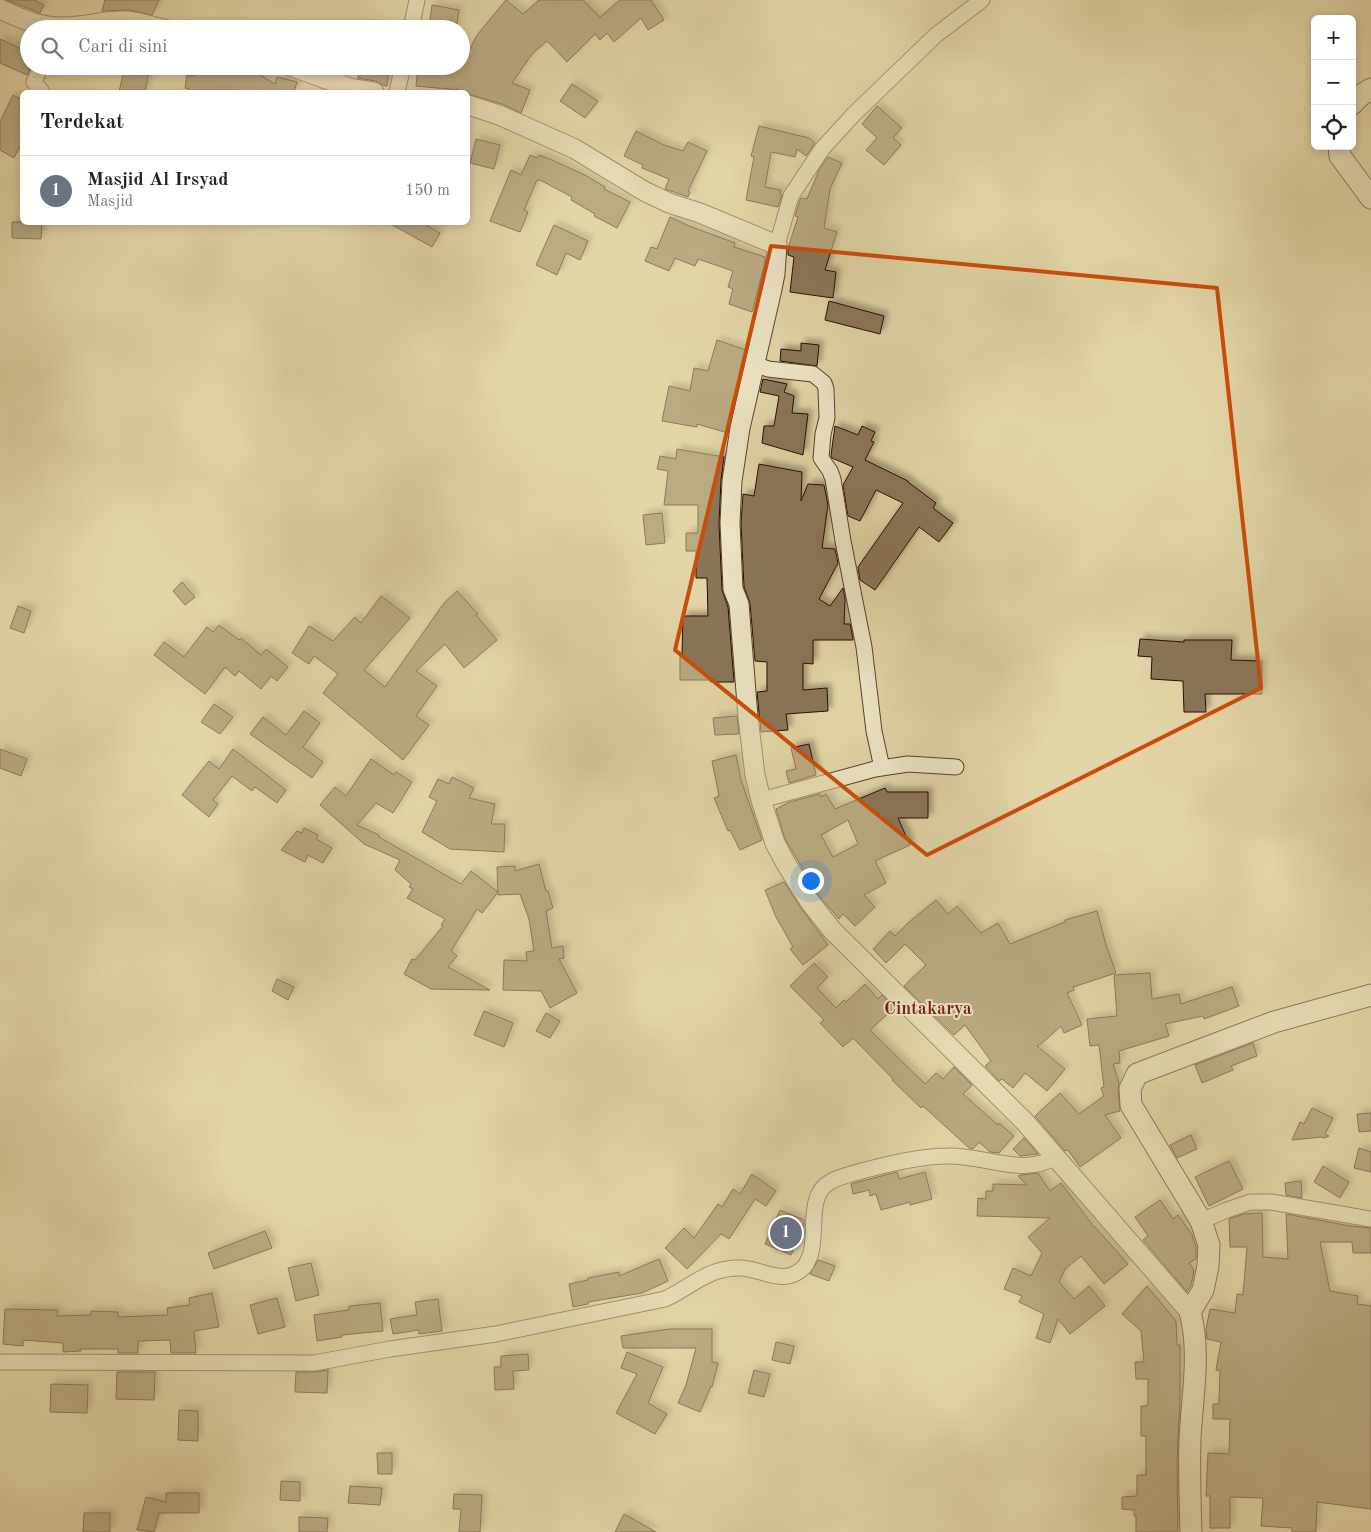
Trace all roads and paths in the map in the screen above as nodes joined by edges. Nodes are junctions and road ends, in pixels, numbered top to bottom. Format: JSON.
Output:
{"nodes":[{"id":1,"x":418,"y":0,"type":"edge"},
{"id":2,"x":982,"y":0,"type":"edge"},
{"id":3,"x":0,"y":9,"type":"edge"},
{"id":4,"x":26,"y":20,"type":"edge"},
{"id":5,"x":413,"y":20,"type":"edge"},
{"id":6,"x":37,"y":75,"type":"edge"},
{"id":7,"x":318,"y":75,"type":"edge"},
{"id":8,"x":400,"y":75,"type":"edge"},
{"id":9,"x":1371,"y":89,"type":"edge"},
{"id":10,"x":40,"y":90,"type":"edge"},
{"id":11,"x":362,"y":90,"type":"edge"},
{"id":12,"x":397,"y":90,"type":"edge"},
{"id":13,"x":1356,"y":100,"type":"edge"},
{"id":14,"x":470,"y":106,"type":"edge"},
{"id":15,"x":1339,"y":150,"type":"edge"},
{"id":16,"x":1371,"y":198,"type":"edge"},
{"id":17,"x":777,"y":244,"type":"junction"},
{"id":18,"x":755,"y":364,"type":"junction"},
{"id":19,"x":956,"y":767,"type":"dead end"},
{"id":20,"x":882,"y":768,"type":"junction"},
{"id":21,"x":760,"y":800,"type":"junction"},
{"id":22,"x":1371,"y":995,"type":"edge"},
{"id":23,"x":1056,"y":1158,"type":"junction"},
{"id":24,"x":1371,"y":1219,"type":"edge"},
{"id":25,"x":1201,"y":1221,"type":"junction"},
{"id":26,"x":1190,"y":1312,"type":"junction"},
{"id":27,"x":0,"y":1362,"type":"edge"},
{"id":28,"x":1191,"y":1532,"type":"edge"}],
"edges":[{"from":1,"to":5,"type":"street"},
{"from":2,"to":17,"type":"street"},
{"from":3,"to":4,"type":"street"},
{"from":6,"to":10,"type":"street"},
{"from":7,"to":11,"type":"street"},
{"from":8,"to":12,"type":"street"},
{"from":9,"to":13,"type":"main road"},
{"from":14,"to":17,"type":"street"},
{"from":15,"to":16,"type":"main road"},
{"from":17,"to":18,"type":"street"},
{"from":18,"to":20,"type":"street"},
{"from":18,"to":21,"type":"street"},
{"from":19,"to":20,"type":"street"},
{"from":20,"to":21,"type":"street"},
{"from":21,"to":23,"type":"street"},
{"from":22,"to":25,"type":"main road"},
{"from":23,"to":26,"type":"street"},
{"from":23,"to":27,"type":"street"},
{"from":24,"to":25,"type":"street"},
{"from":25,"to":26,"type":"main road"},
{"from":26,"to":28,"type":"main road"}]}
